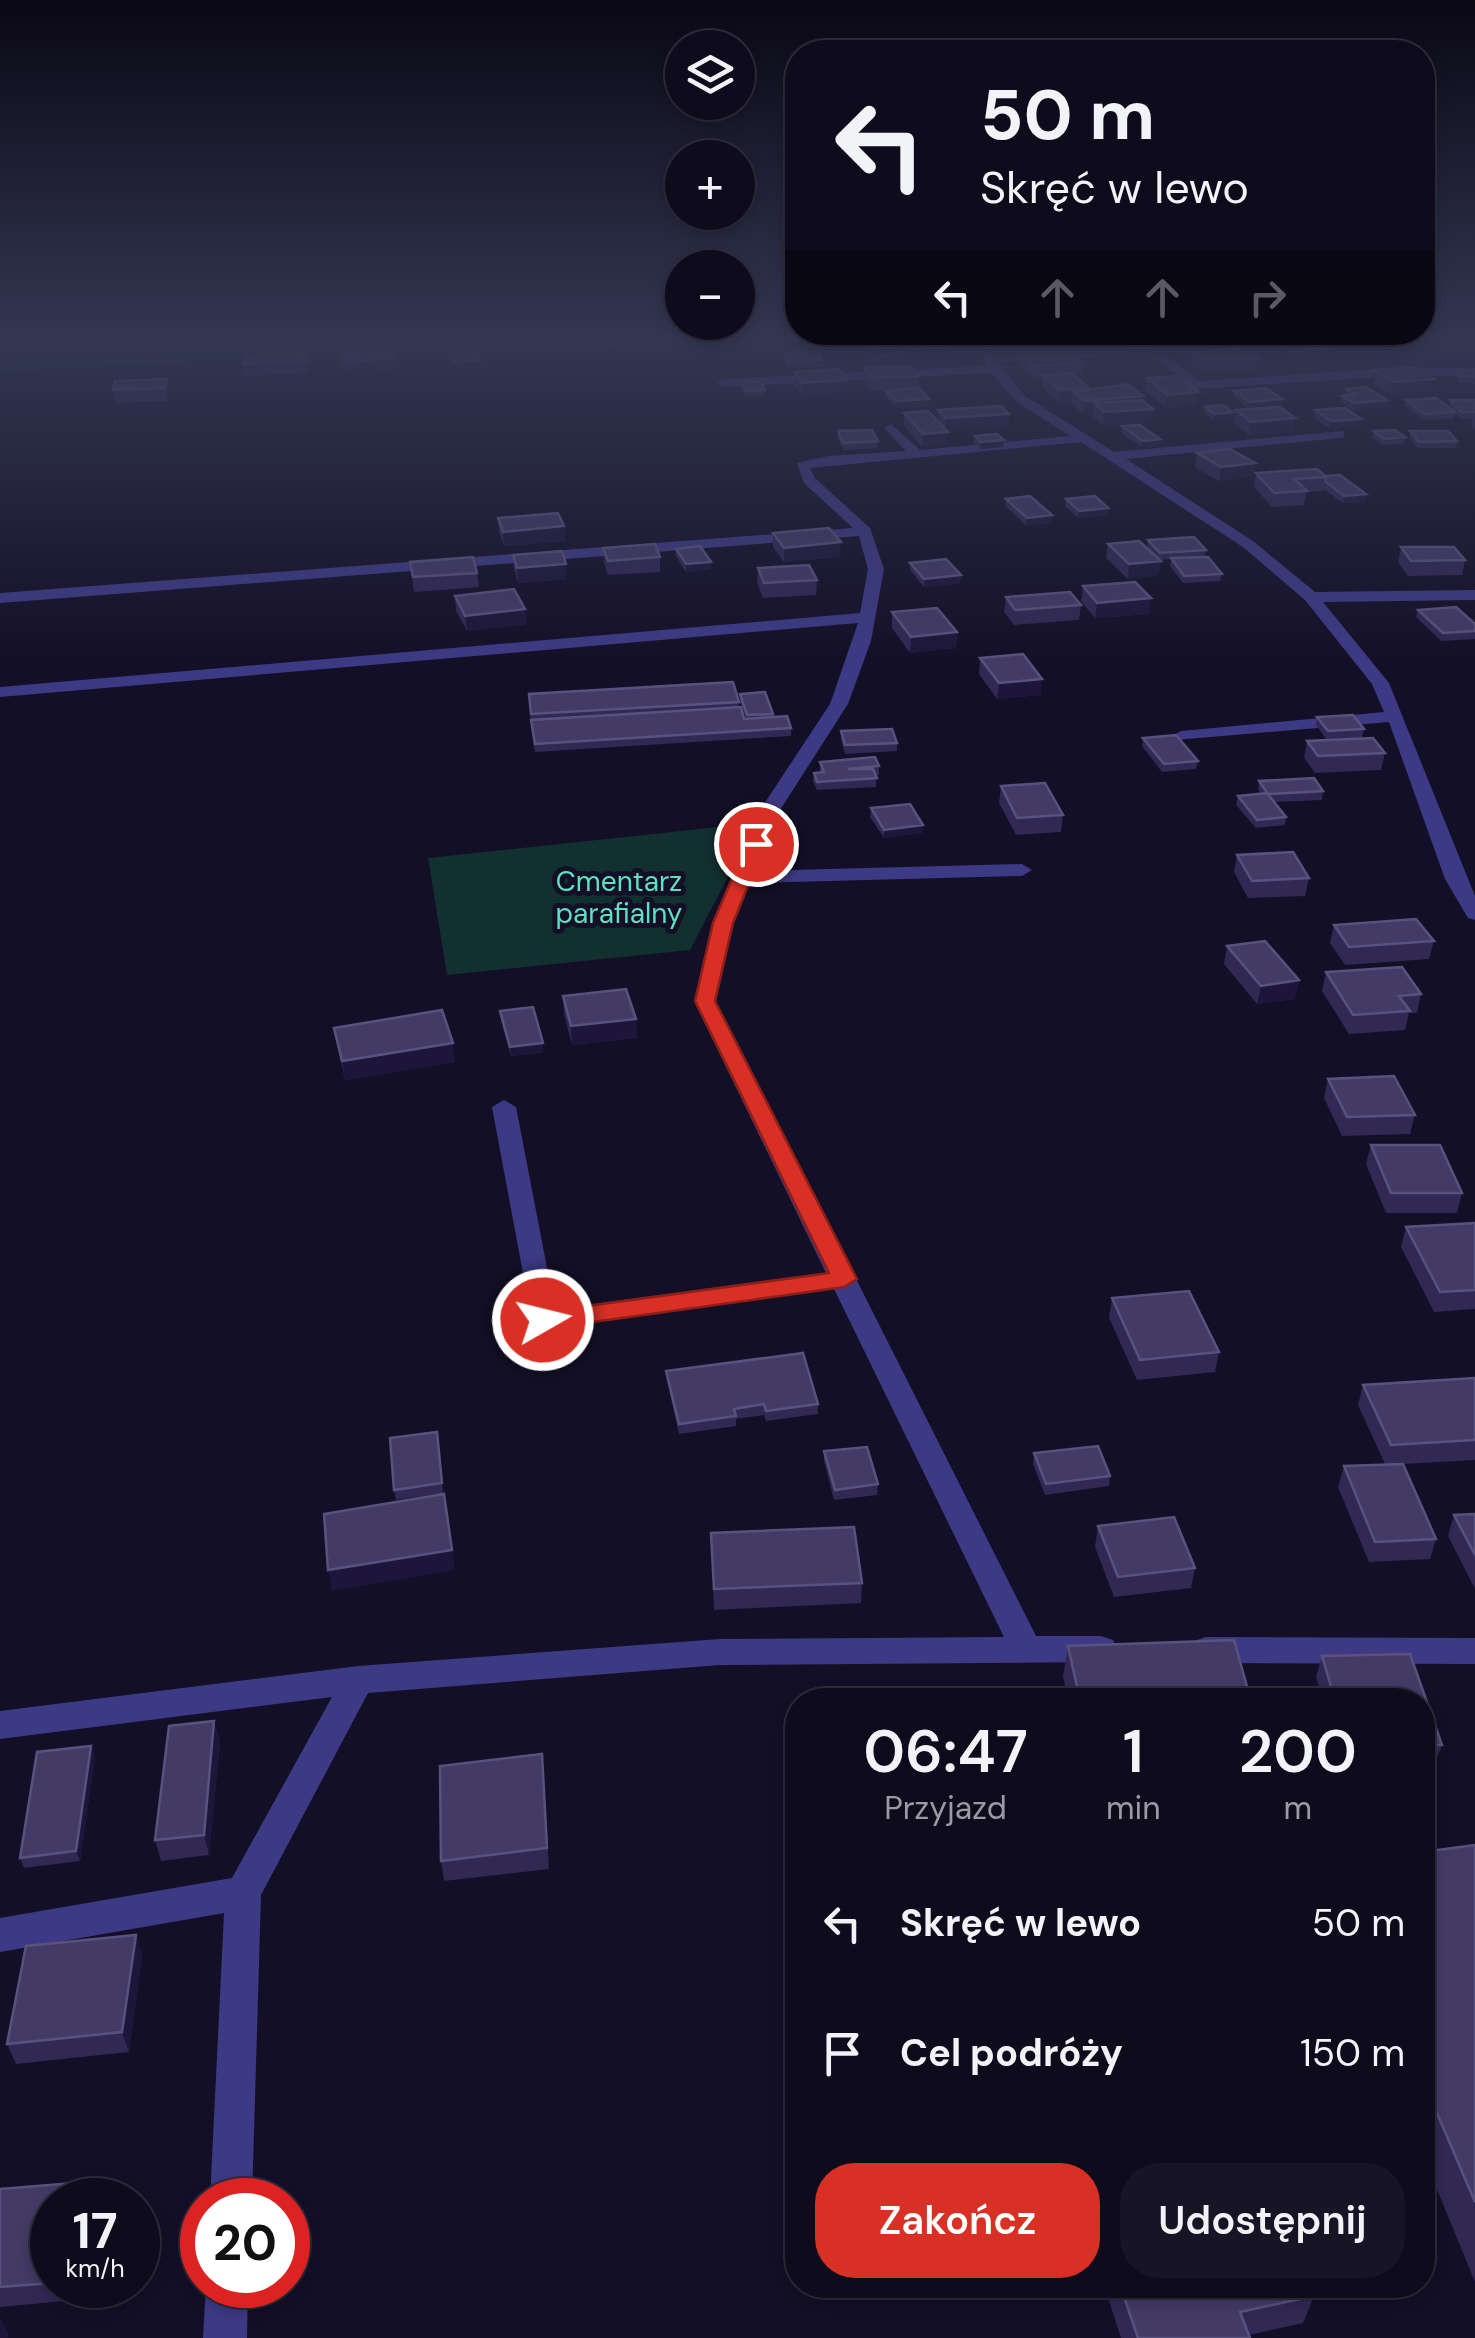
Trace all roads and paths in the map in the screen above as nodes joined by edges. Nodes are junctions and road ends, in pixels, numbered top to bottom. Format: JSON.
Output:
{"nodes":[{"id":1,"x":909,"y":446,"type":"edge"},
{"id":2,"x":1004,"y":446,"type":"edge"},
{"id":3,"x":1096,"y":446,"type":"edge"},
{"id":4,"x":1213,"y":446,"type":"edge"},
{"id":5,"x":918,"y":455,"type":"junction"},
{"id":6,"x":1111,"y":456,"type":"junction"},
{"id":7,"x":865,"y":531,"type":"junction"},
{"id":8,"x":1475,"y":595,"type":"edge"},
{"id":9,"x":1311,"y":597,"type":"junction"},
{"id":10,"x":0,"y":598,"type":"edge"},
{"id":11,"x":867,"y":617,"type":"junction"},
{"id":12,"x":0,"y":692,"type":"edge"},
{"id":13,"x":1395,"y":716,"type":"junction"},
{"id":14,"x":1181,"y":736,"type":"edge"},
{"id":15,"x":1022,"y":870,"type":"dead end"},
{"id":16,"x":742,"y":877,"type":"junction"},
{"id":17,"x":1465,"y":880,"type":"edge"},
{"id":18,"x":1475,"y":914,"type":"edge"},
{"id":19,"x":504,"y":1107,"type":"dead end"},
{"id":20,"x":844,"y":1279,"type":"junction"},
{"id":21,"x":1026,"y":1649,"type":"junction"},
{"id":22,"x":1123,"y":1649,"type":"edge"},
{"id":23,"x":1182,"y":1650,"type":"edge"},
{"id":24,"x":1475,"y":1651,"type":"edge"},
{"id":25,"x":358,"y":1680,"type":"junction"},
{"id":26,"x":0,"y":1725,"type":"edge"},
{"id":27,"x":244,"y":1893,"type":"junction"},
{"id":28,"x":0,"y":1935,"type":"edge"},
{"id":29,"x":232,"y":2178,"type":"edge"},
{"id":30,"x":226,"y":2308,"type":"edge"},
{"id":31,"x":225,"y":2338,"type":"edge"}],
"edges":[{"from":1,"to":5,"type":"street"},
{"from":2,"to":5,"type":"street"},
{"from":3,"to":6,"type":"street"},
{"from":4,"to":6,"type":"street"},
{"from":5,"to":7,"type":"street"},
{"from":6,"to":9,"type":"street"},
{"from":7,"to":10,"type":"street"},
{"from":7,"to":11,"type":"street"},
{"from":8,"to":9,"type":"street"},
{"from":9,"to":13,"type":"street"},
{"from":11,"to":12,"type":"street"},
{"from":11,"to":16,"type":"street"},
{"from":13,"to":14,"type":"street"},
{"from":13,"to":17,"type":"street"},
{"from":15,"to":16,"type":"street"},
{"from":16,"to":20,"type":"street"},
{"from":17,"to":18,"type":"street"},
{"from":19,"to":20,"type":"street"},
{"from":20,"to":21,"type":"street"},
{"from":21,"to":22,"type":"street"},
{"from":21,"to":25,"type":"street"},
{"from":23,"to":24,"type":"street"},
{"from":25,"to":26,"type":"street"},
{"from":25,"to":27,"type":"street"},
{"from":27,"to":28,"type":"street"},
{"from":27,"to":29,"type":"street"},
{"from":30,"to":31,"type":"street"}]}
